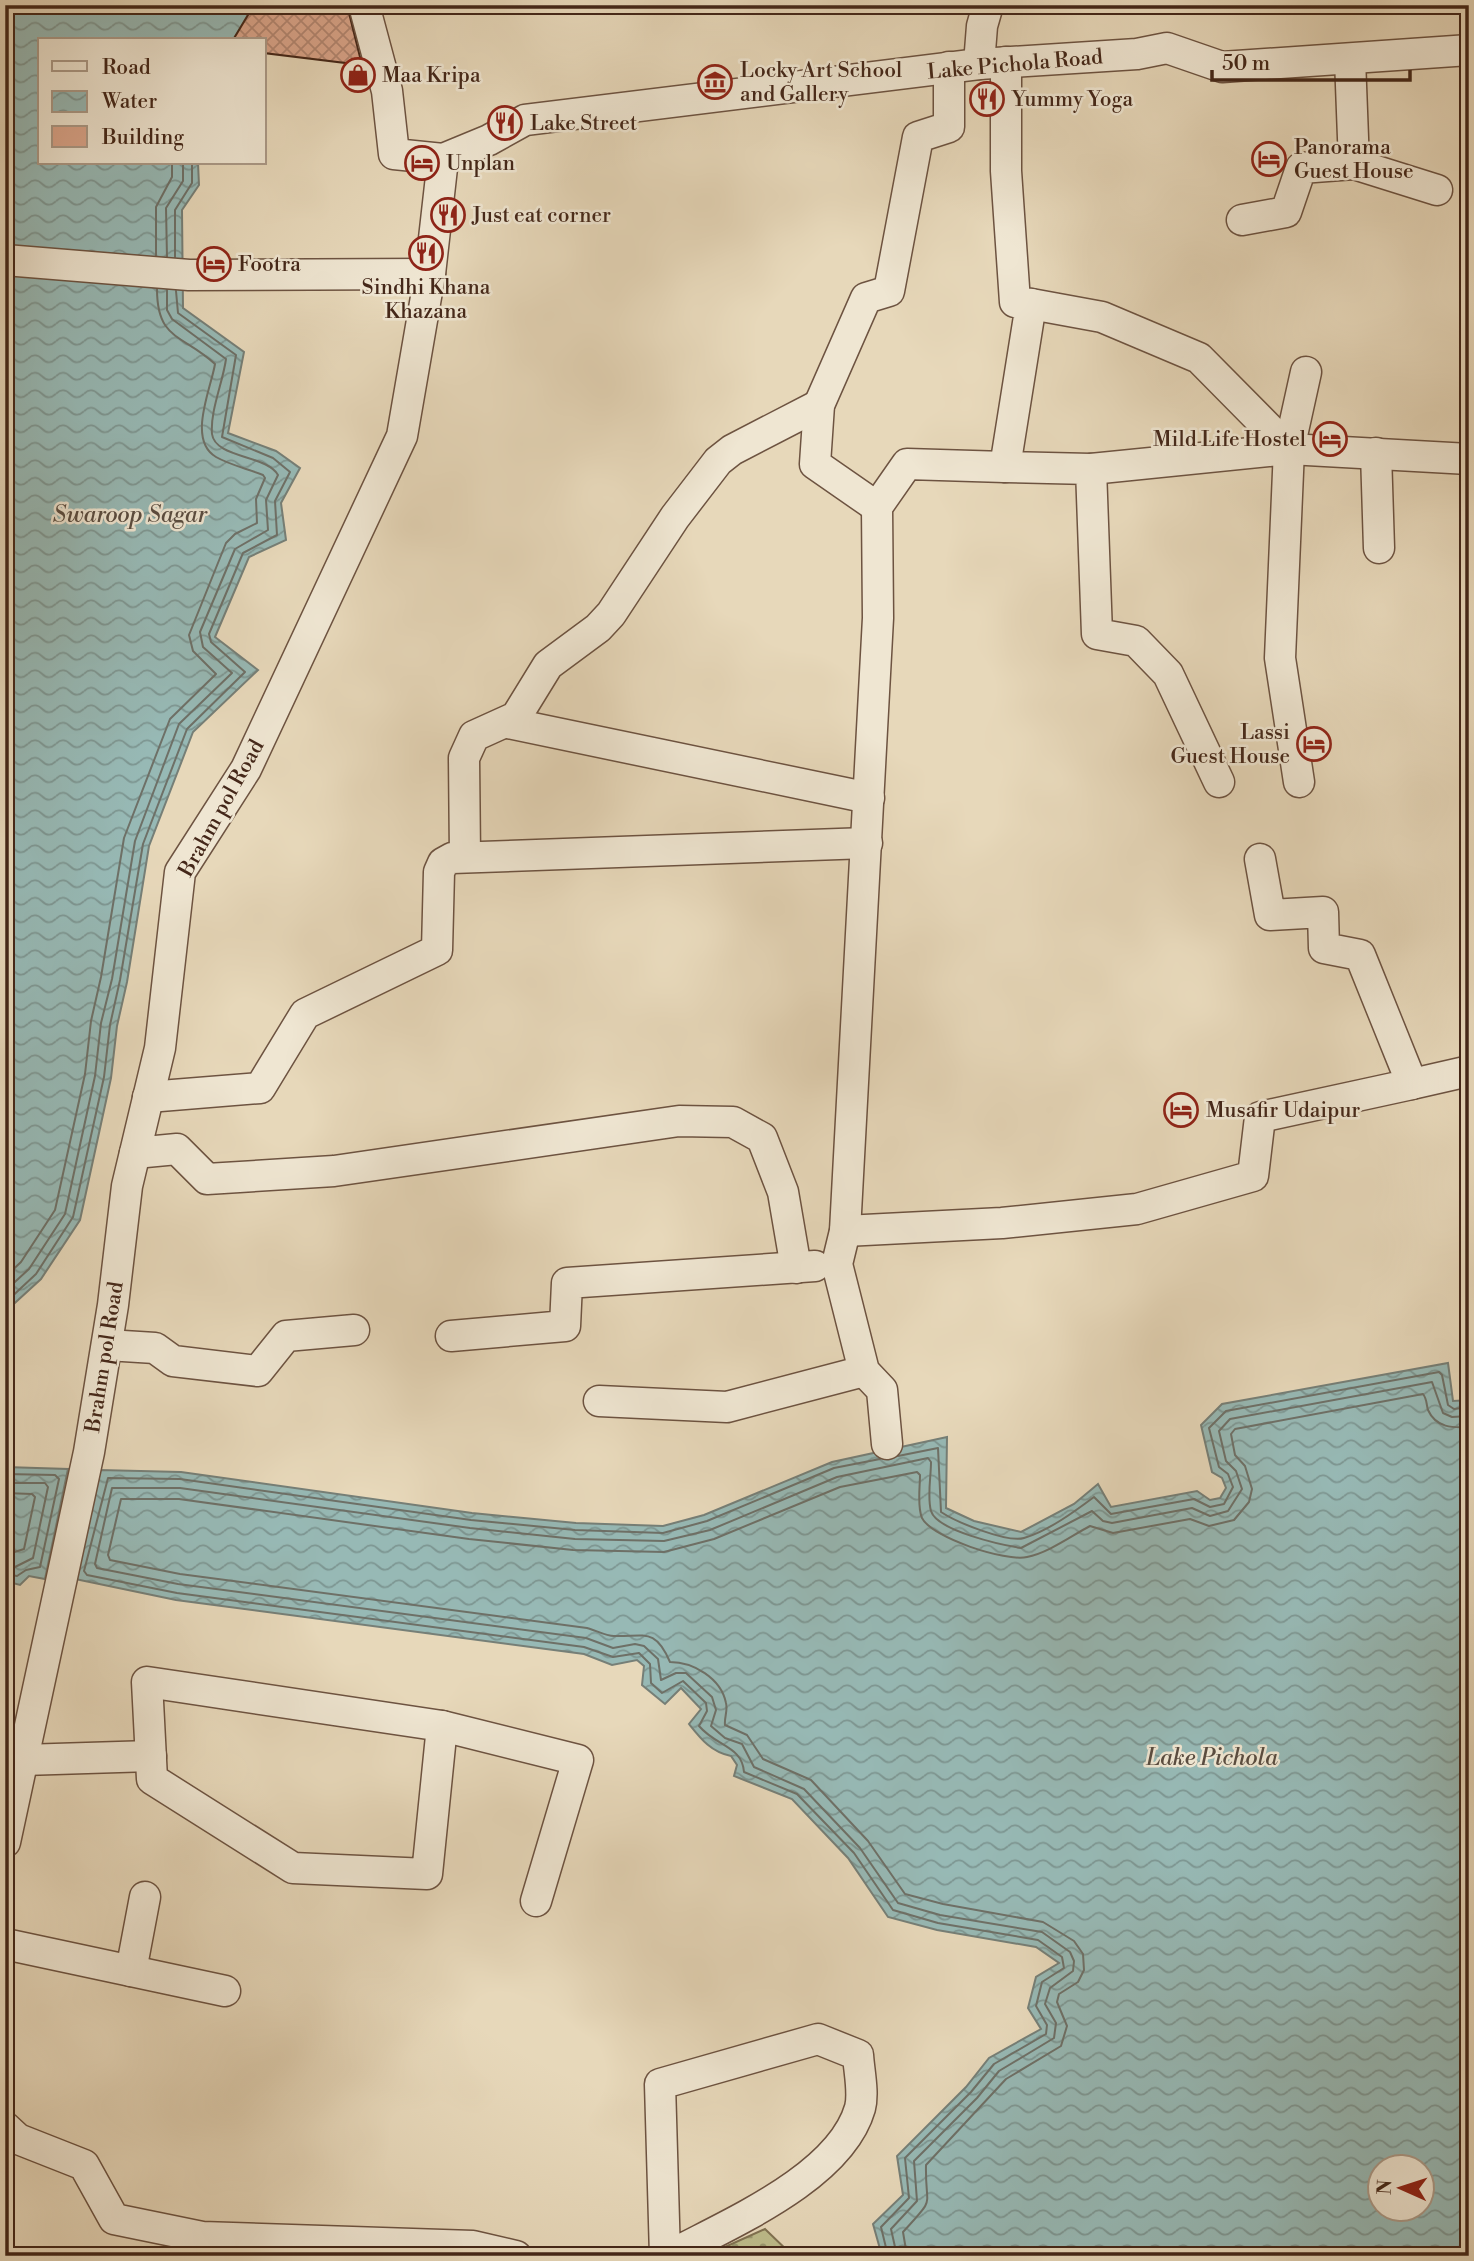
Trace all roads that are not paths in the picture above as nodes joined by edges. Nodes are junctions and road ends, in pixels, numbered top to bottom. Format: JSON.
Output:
{"nodes":[{"id":1,"x":365,"y":5,"type":"edge"},
{"id":2,"x":989,"y":5,"type":"edge"},
{"id":3,"x":1469,"y":50,"type":"edge"},
{"id":4,"x":1350,"y":59,"type":"junction"},
{"id":5,"x":993,"y":63,"type":"junction"},
{"id":6,"x":949,"y":68,"type":"junction"},
{"id":7,"x":443,"y":159,"type":"junction"},
{"id":8,"x":1354,"y":164,"type":"junction"},
{"id":9,"x":1437,"y":190,"type":"dead end"},
{"id":10,"x":1242,"y":220,"type":"dead end"},
{"id":11,"x":5,"y":260,"type":"edge"},
{"id":12,"x":430,"y":274,"type":"junction"},
{"id":13,"x":1031,"y":304,"type":"junction"},
{"id":14,"x":1306,"y":372,"type":"dead end"},
{"id":15,"x":819,"y":405,"type":"junction"},
{"id":16,"x":1289,"y":449,"type":"junction"},
{"id":17,"x":1376,"y":453,"type":"junction"},
{"id":18,"x":1469,"y":459,"type":"edge"},
{"id":19,"x":1005,"y":467,"type":"junction"},
{"id":20,"x":1091,"y":468,"type":"junction"},
{"id":21,"x":877,"y":507,"type":"junction"},
{"id":22,"x":1379,"y":548,"type":"dead end"},
{"id":23,"x":508,"y":723,"type":"junction"},
{"id":24,"x":1219,"y":782,"type":"dead end"},
{"id":25,"x":1299,"y":782,"type":"dead end"},
{"id":26,"x":869,"y":798,"type":"junction"},
{"id":27,"x":867,"y":843,"type":"junction"},
{"id":28,"x":465,"y":856,"type":"junction"},
{"id":29,"x":1260,"y":859,"type":"dead end"},
{"id":30,"x":1469,"y":1071,"type":"edge"},
{"id":31,"x":1412,"y":1084,"type":"junction"},
{"id":32,"x":148,"y":1097,"type":"junction"},
{"id":33,"x":135,"y":1153,"type":"junction"},
{"id":34,"x":845,"y":1231,"type":"junction"},
{"id":35,"x":837,"y":1264,"type":"junction"},
{"id":36,"x":796,"y":1268,"type":"junction"},
{"id":37,"x":354,"y":1330,"type":"dead end"},
{"id":38,"x":451,"y":1336,"type":"dead end"},
{"id":39,"x":107,"y":1345,"type":"junction"},
{"id":40,"x":864,"y":1371,"type":"junction"},
{"id":41,"x":599,"y":1401,"type":"dead end"},
{"id":42,"x":887,"y":1444,"type":"dead end"},
{"id":43,"x":442,"y":1726,"type":"junction"},
{"id":44,"x":151,"y":1756,"type":"junction"},
{"id":45,"x":23,"y":1760,"type":"junction"},
{"id":46,"x":5,"y":1842,"type":"edge"},
{"id":47,"x":145,"y":1896,"type":"dead end"},
{"id":48,"x":536,"y":1901,"type":"dead end"},
{"id":49,"x":5,"y":1944,"type":"edge"},
{"id":50,"x":131,"y":1971,"type":"junction"},
{"id":51,"x":225,"y":1991,"type":"dead end"},
{"id":52,"x":5,"y":2127,"type":"edge"},
{"id":53,"x":516,"y":2256,"type":"edge"},
{"id":54,"x":667,"y":2256,"type":"edge"}],
"edges":[{"from":1,"to":7,"type":"street"},
{"from":2,"to":5,"type":"street"},
{"from":3,"to":4,"type":"street","name":"Lake Pichola Road"},
{"from":4,"to":5,"type":"street","name":"Lake Pichola Road"},
{"from":4,"to":8,"type":"street"},
{"from":5,"to":6,"type":"street","name":"Lake Pichola Road"},
{"from":5,"to":13,"type":"street"},
{"from":6,"to":7,"type":"street","name":"Lake Pichola Road"},
{"from":6,"to":15,"type":"street"},
{"from":7,"to":12,"type":"street","name":"Brahm pol Road"},
{"from":8,"to":9,"type":"street"},
{"from":8,"to":10,"type":"street"},
{"from":11,"to":12,"type":"street"},
{"from":12,"to":32,"type":"street","name":"Brahm pol Road"},
{"from":13,"to":16,"type":"street"},
{"from":13,"to":19,"type":"street"},
{"from":14,"to":16,"type":"street"},
{"from":15,"to":21,"type":"street"},
{"from":15,"to":23,"type":"street"},
{"from":16,"to":17,"type":"street"},
{"from":16,"to":20,"type":"street"},
{"from":16,"to":25,"type":"street"},
{"from":17,"to":18,"type":"street"},
{"from":17,"to":22,"type":"street"},
{"from":19,"to":20,"type":"street"},
{"from":19,"to":21,"type":"street"},
{"from":20,"to":24,"type":"street"},
{"from":21,"to":26,"type":"street"},
{"from":23,"to":26,"type":"street"},
{"from":23,"to":28,"type":"street"},
{"from":26,"to":27,"type":"street"},
{"from":27,"to":28,"type":"street"},
{"from":27,"to":34,"type":"street"},
{"from":28,"to":32,"type":"street"},
{"from":29,"to":31,"type":"street"},
{"from":30,"to":31,"type":"street"},
{"from":31,"to":34,"type":"street"},
{"from":32,"to":33,"type":"street","name":"Brahm pol Road"},
{"from":33,"to":36,"type":"street"},
{"from":33,"to":39,"type":"street","name":"Brahm pol Road"},
{"from":34,"to":35,"type":"street"},
{"from":35,"to":36,"type":"street"},
{"from":35,"to":40,"type":"street"},
{"from":36,"to":38,"type":"street"},
{"from":37,"to":39,"type":"street"},
{"from":39,"to":45,"type":"street","name":"Brahm pol Road"},
{"from":40,"to":41,"type":"street"},
{"from":40,"to":42,"type":"street"},
{"from":43,"to":44,"type":"street"},
{"from":43,"to":44,"type":"street"},
{"from":43,"to":48,"type":"street"},
{"from":44,"to":45,"type":"street"},
{"from":45,"to":46,"type":"street","name":"Brahm pol Road"},
{"from":47,"to":50,"type":"street"},
{"from":49,"to":50,"type":"street"},
{"from":50,"to":51,"type":"street"},
{"from":52,"to":53,"type":"street"},
{"from":54,"to":54,"type":"street"}]}
